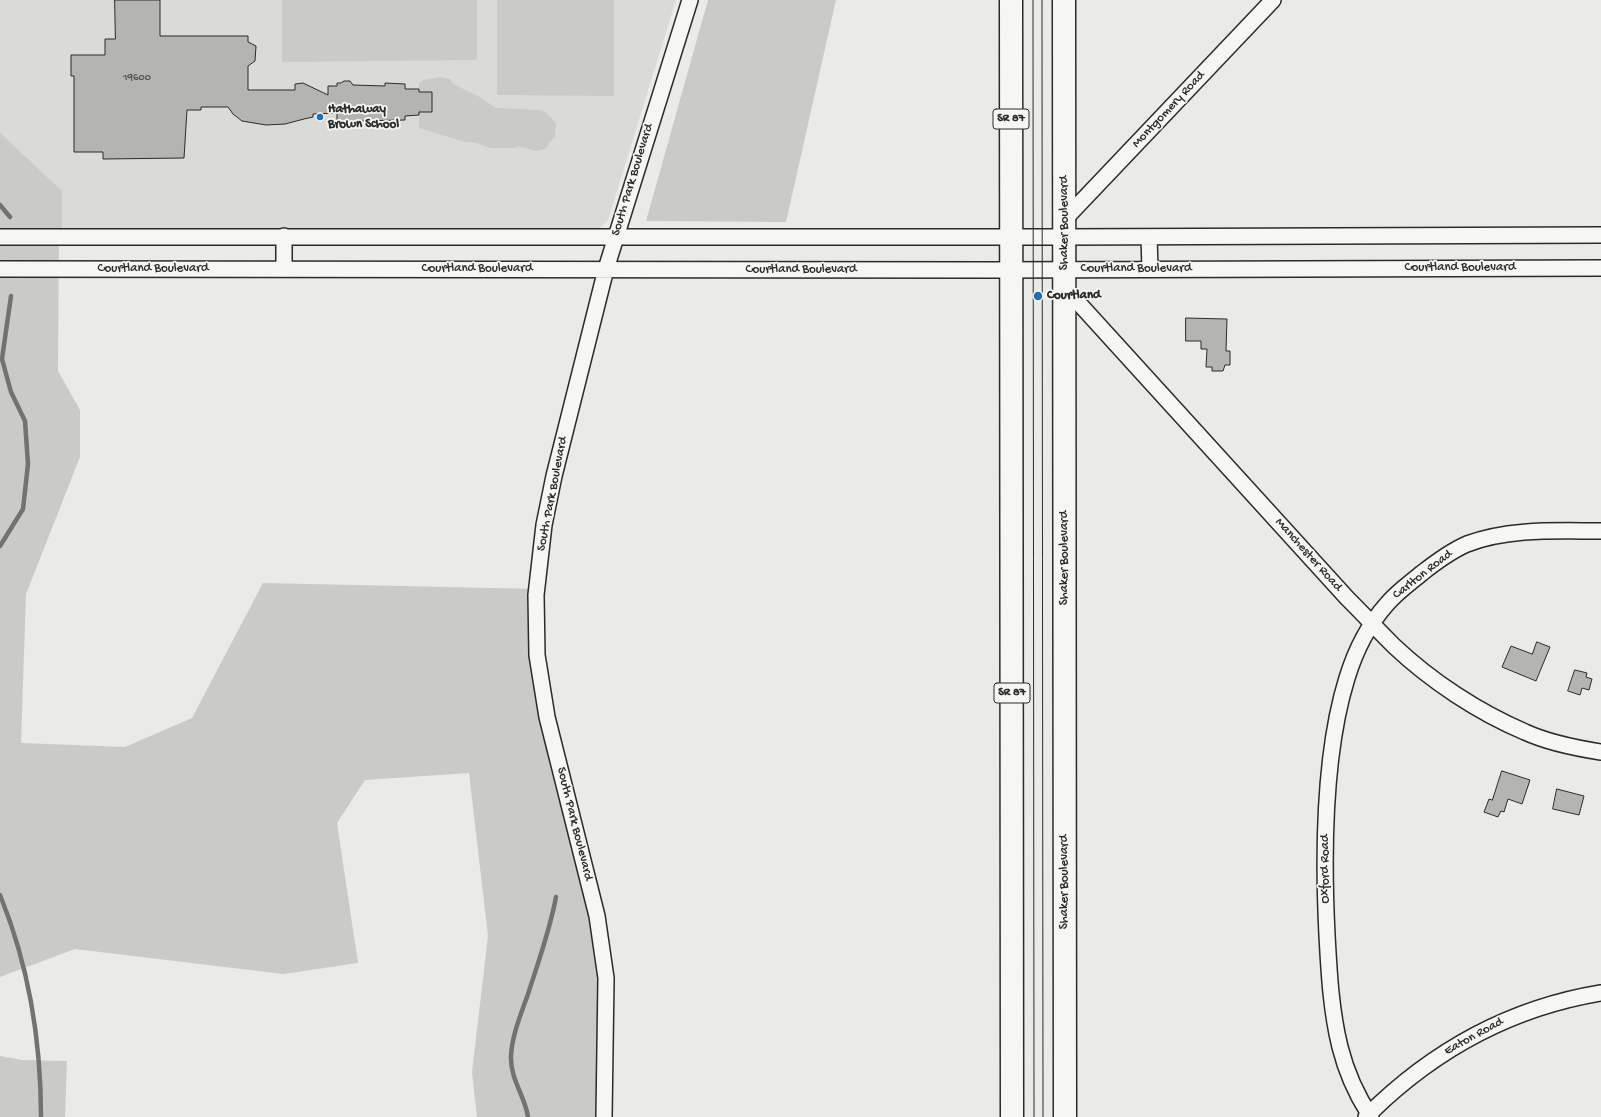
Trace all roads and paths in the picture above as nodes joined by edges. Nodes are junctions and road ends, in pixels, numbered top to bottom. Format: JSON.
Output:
{"nodes":[{"id":1,"x":690,"y":0,"type":"edge"},
{"id":2,"x":1011,"y":0,"type":"edge"},
{"id":3,"x":1064,"y":0,"type":"edge"},
{"id":4,"x":1273,"y":0,"type":"edge"},
{"id":5,"x":1064,"y":228,"type":"junction"},
{"id":6,"x":1601,"y":235,"type":"edge"},
{"id":7,"x":284,"y":236,"type":"junction"},
{"id":8,"x":0,"y":237,"type":"edge"},
{"id":9,"x":615,"y":237,"type":"junction"},
{"id":10,"x":1011,"y":237,"type":"junction"},
{"id":11,"x":1149,"y":237,"type":"junction"},
{"id":12,"x":1601,"y":268,"type":"edge"},
{"id":13,"x":0,"y":269,"type":"edge"},
{"id":14,"x":284,"y":269,"type":"junction"},
{"id":15,"x":606,"y":269,"type":"junction"},
{"id":16,"x":1150,"y":269,"type":"junction"},
{"id":17,"x":1011,"y":270,"type":"junction"},
{"id":18,"x":1065,"y":278,"type":"junction"},
{"id":19,"x":1601,"y":531,"type":"edge"},
{"id":20,"x":1373,"y":623,"type":"junction"},
{"id":21,"x":1601,"y":752,"type":"edge"},
{"id":22,"x":1601,"y":993,"type":"edge"},
{"id":23,"x":1369,"y":1116,"type":"edge"},
{"id":24,"x":604,"y":1117,"type":"edge"},
{"id":25,"x":1012,"y":1117,"type":"edge"},
{"id":26,"x":1065,"y":1117,"type":"edge"}],
"edges":[{"from":1,"to":9,"type":"street","name":"South Park Boulevard"},
{"from":2,"to":10,"type":"main road","number":"SR 87"},
{"from":3,"to":5,"type":"main road","name":"Shaker Boulevard"},
{"from":4,"to":5,"type":"street","name":"Montgomery Road"},
{"from":5,"to":10,"type":"street"},
{"from":5,"to":11,"type":"street"},
{"from":5,"to":18,"type":"main road","name":"Shaker Boulevard"},
{"from":6,"to":11,"type":"street"},
{"from":7,"to":8,"type":"street"},
{"from":7,"to":9,"type":"street"},
{"from":7,"to":14,"type":"street"},
{"from":9,"to":10,"type":"street"},
{"from":9,"to":15,"type":"street","name":"South Park Boulevard"},
{"from":10,"to":17,"type":"main road","number":"SR 87"},
{"from":11,"to":16,"type":"street"},
{"from":12,"to":16,"type":"street","name":"Courtland Boulevard"},
{"from":13,"to":14,"type":"street","name":"Courtland Boulevard"},
{"from":14,"to":15,"type":"street","name":"Courtland Boulevard"},
{"from":15,"to":17,"type":"street","name":"Courtland Boulevard"},
{"from":15,"to":24,"type":"street","name":"South Park Boulevard"},
{"from":16,"to":18,"type":"street","name":"Courtland Boulevard"},
{"from":17,"to":18,"type":"street","name":"Courtland Boulevard"},
{"from":17,"to":25,"type":"main road","number":"SR 87"},
{"from":18,"to":20,"type":"street","name":"Manchester Road"},
{"from":18,"to":26,"type":"main road","name":"Shaker Boulevard"},
{"from":19,"to":20,"type":"street","name":"Carlton Road"},
{"from":20,"to":21,"type":"street","name":"Manchester Road"},
{"from":20,"to":23,"type":"street","name":"Oxford Road"},
{"from":22,"to":23,"type":"street","name":"Eaton Road"}]}
